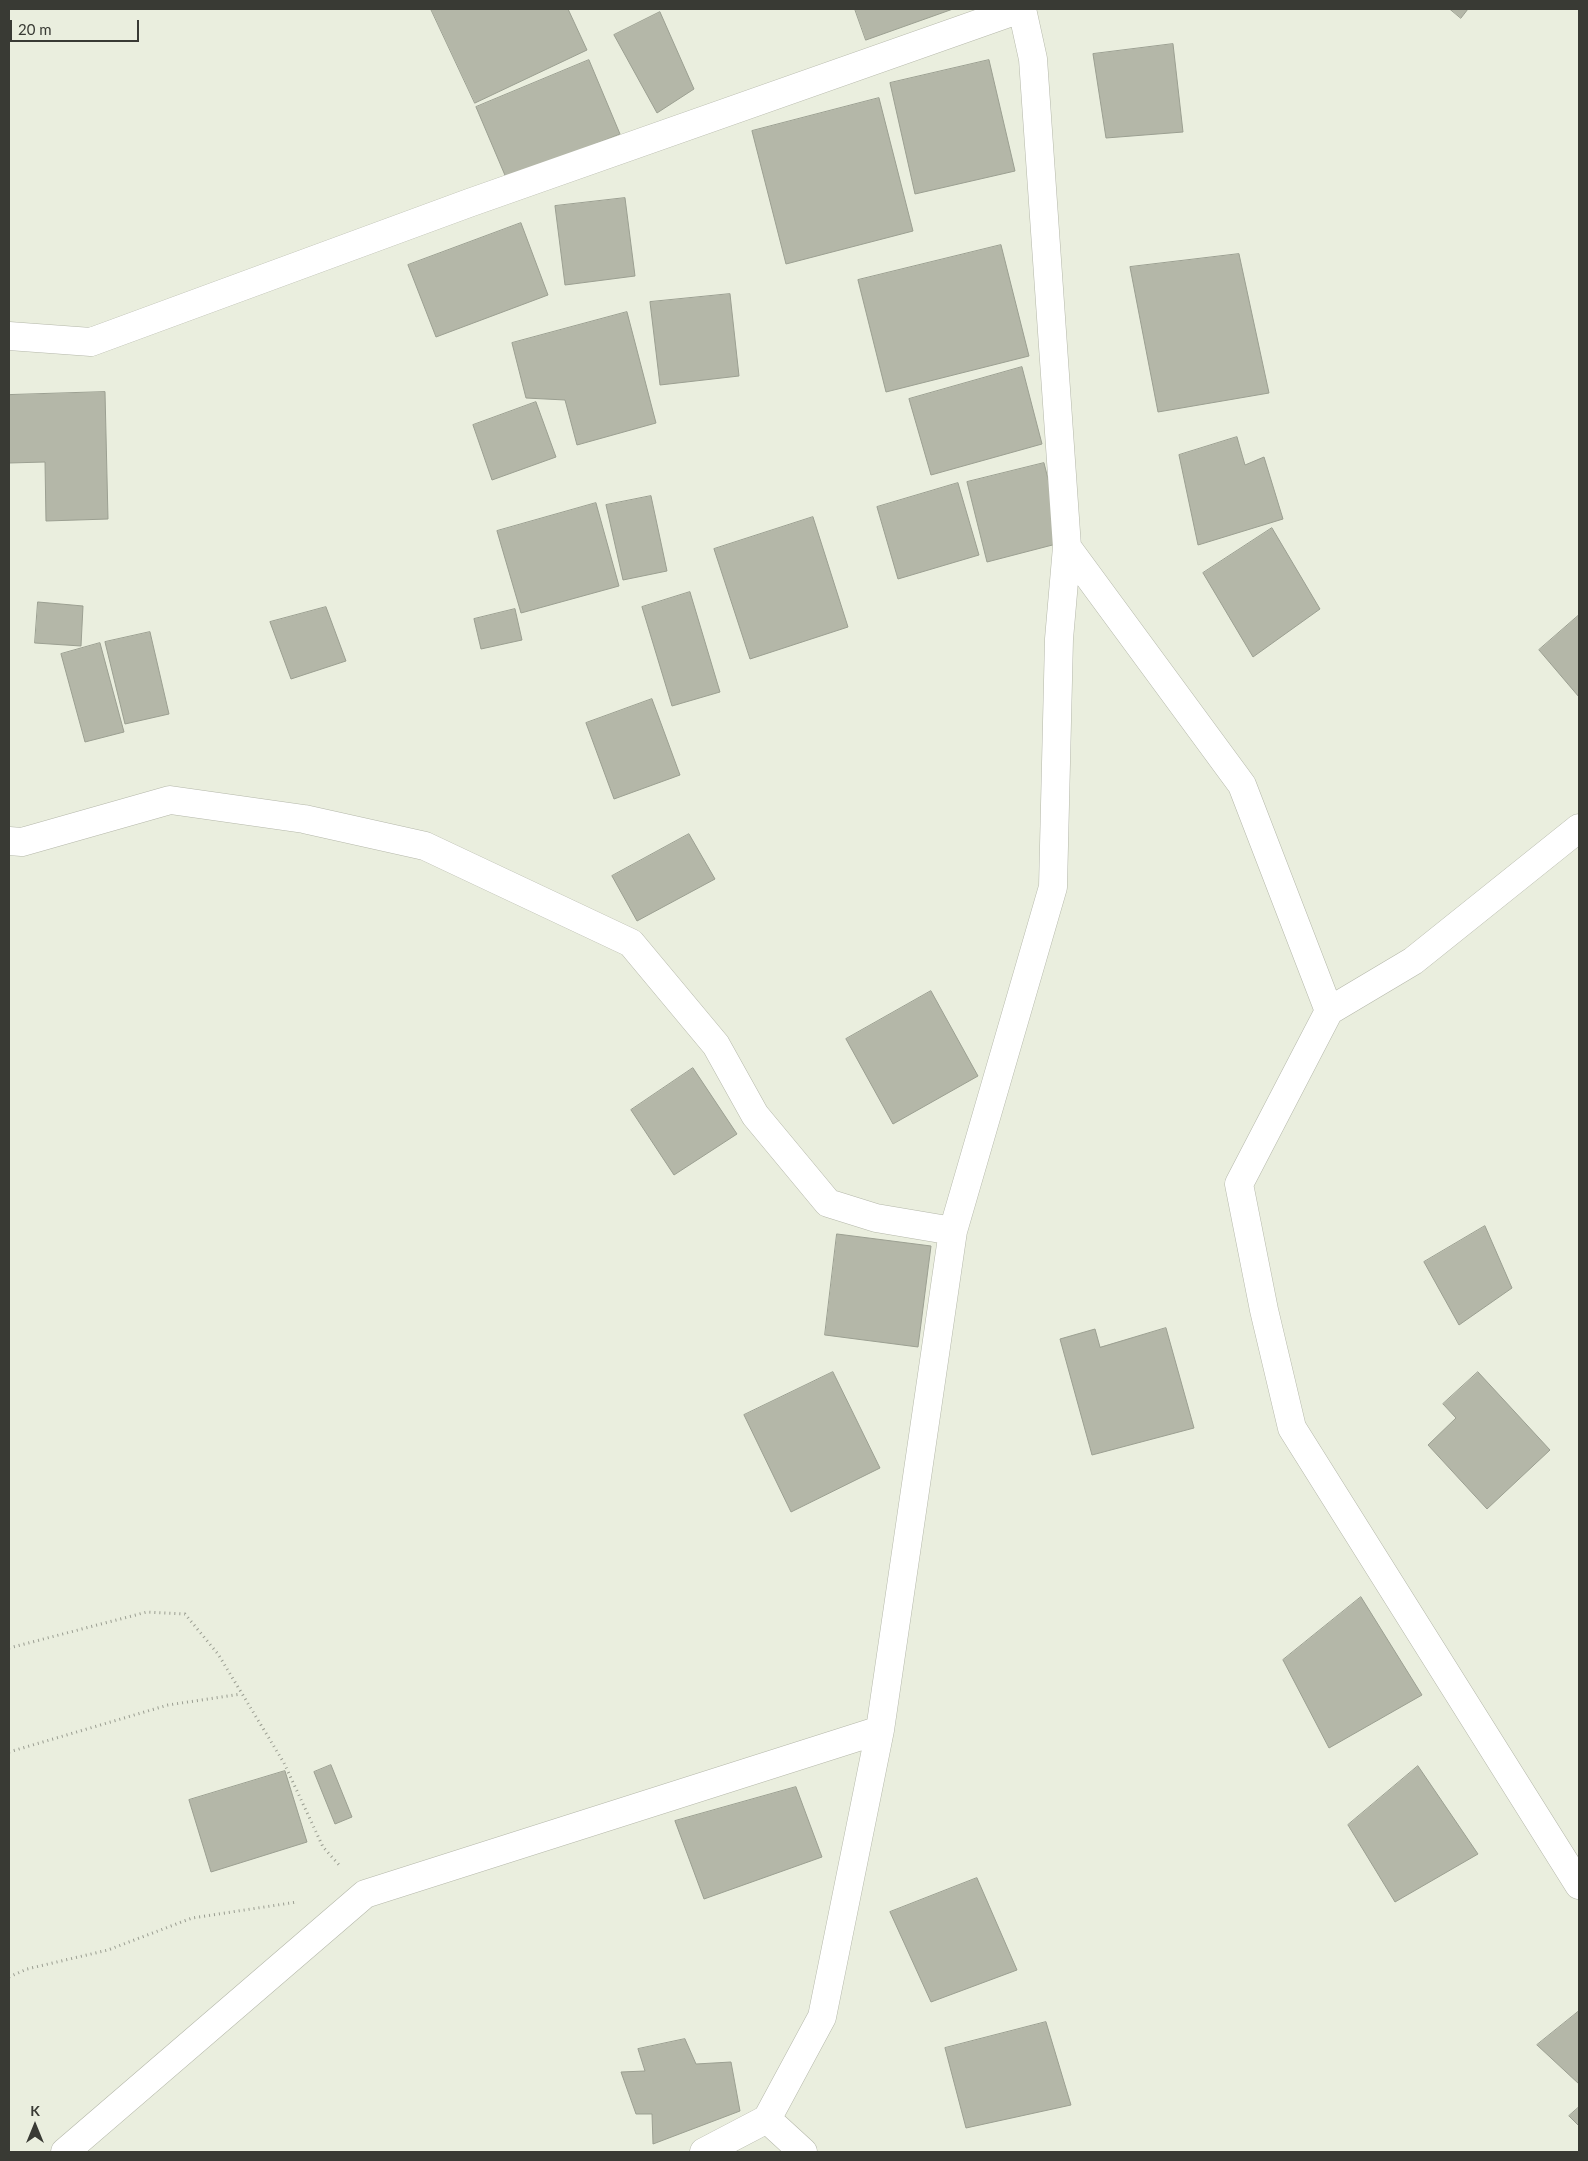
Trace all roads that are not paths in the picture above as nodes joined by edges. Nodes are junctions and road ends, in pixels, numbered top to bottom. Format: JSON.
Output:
{"nodes":[{"id":1,"x":1021,"y":9,"type":"edge"},
{"id":2,"x":9,"y":336,"type":"edge"},
{"id":3,"x":1067,"y":547,"type":"junction"},
{"id":4,"x":1579,"y":828,"type":"edge"},
{"id":5,"x":9,"y":841,"type":"edge"},
{"id":6,"x":1329,"y":1011,"type":"junction"},
{"id":7,"x":953,"y":1230,"type":"junction"},
{"id":8,"x":880,"y":1730,"type":"junction"},
{"id":9,"x":1579,"y":1885,"type":"edge"},
{"id":10,"x":767,"y":2119,"type":"junction"},
{"id":11,"x":65,"y":2152,"type":"edge"},
{"id":12,"x":704,"y":2152,"type":"edge"},
{"id":13,"x":803,"y":2152,"type":"edge"}],
"edges":[{"from":1,"to":2,"type":"street"},
{"from":1,"to":3,"type":"street"},
{"from":3,"to":6,"type":"street"},
{"from":3,"to":7,"type":"street"},
{"from":4,"to":6,"type":"street"},
{"from":5,"to":7,"type":"street"},
{"from":6,"to":9,"type":"street"},
{"from":7,"to":8,"type":"street"},
{"from":8,"to":10,"type":"street"},
{"from":8,"to":11,"type":"street"},
{"from":10,"to":12,"type":"street"},
{"from":10,"to":13,"type":"street"}]}
